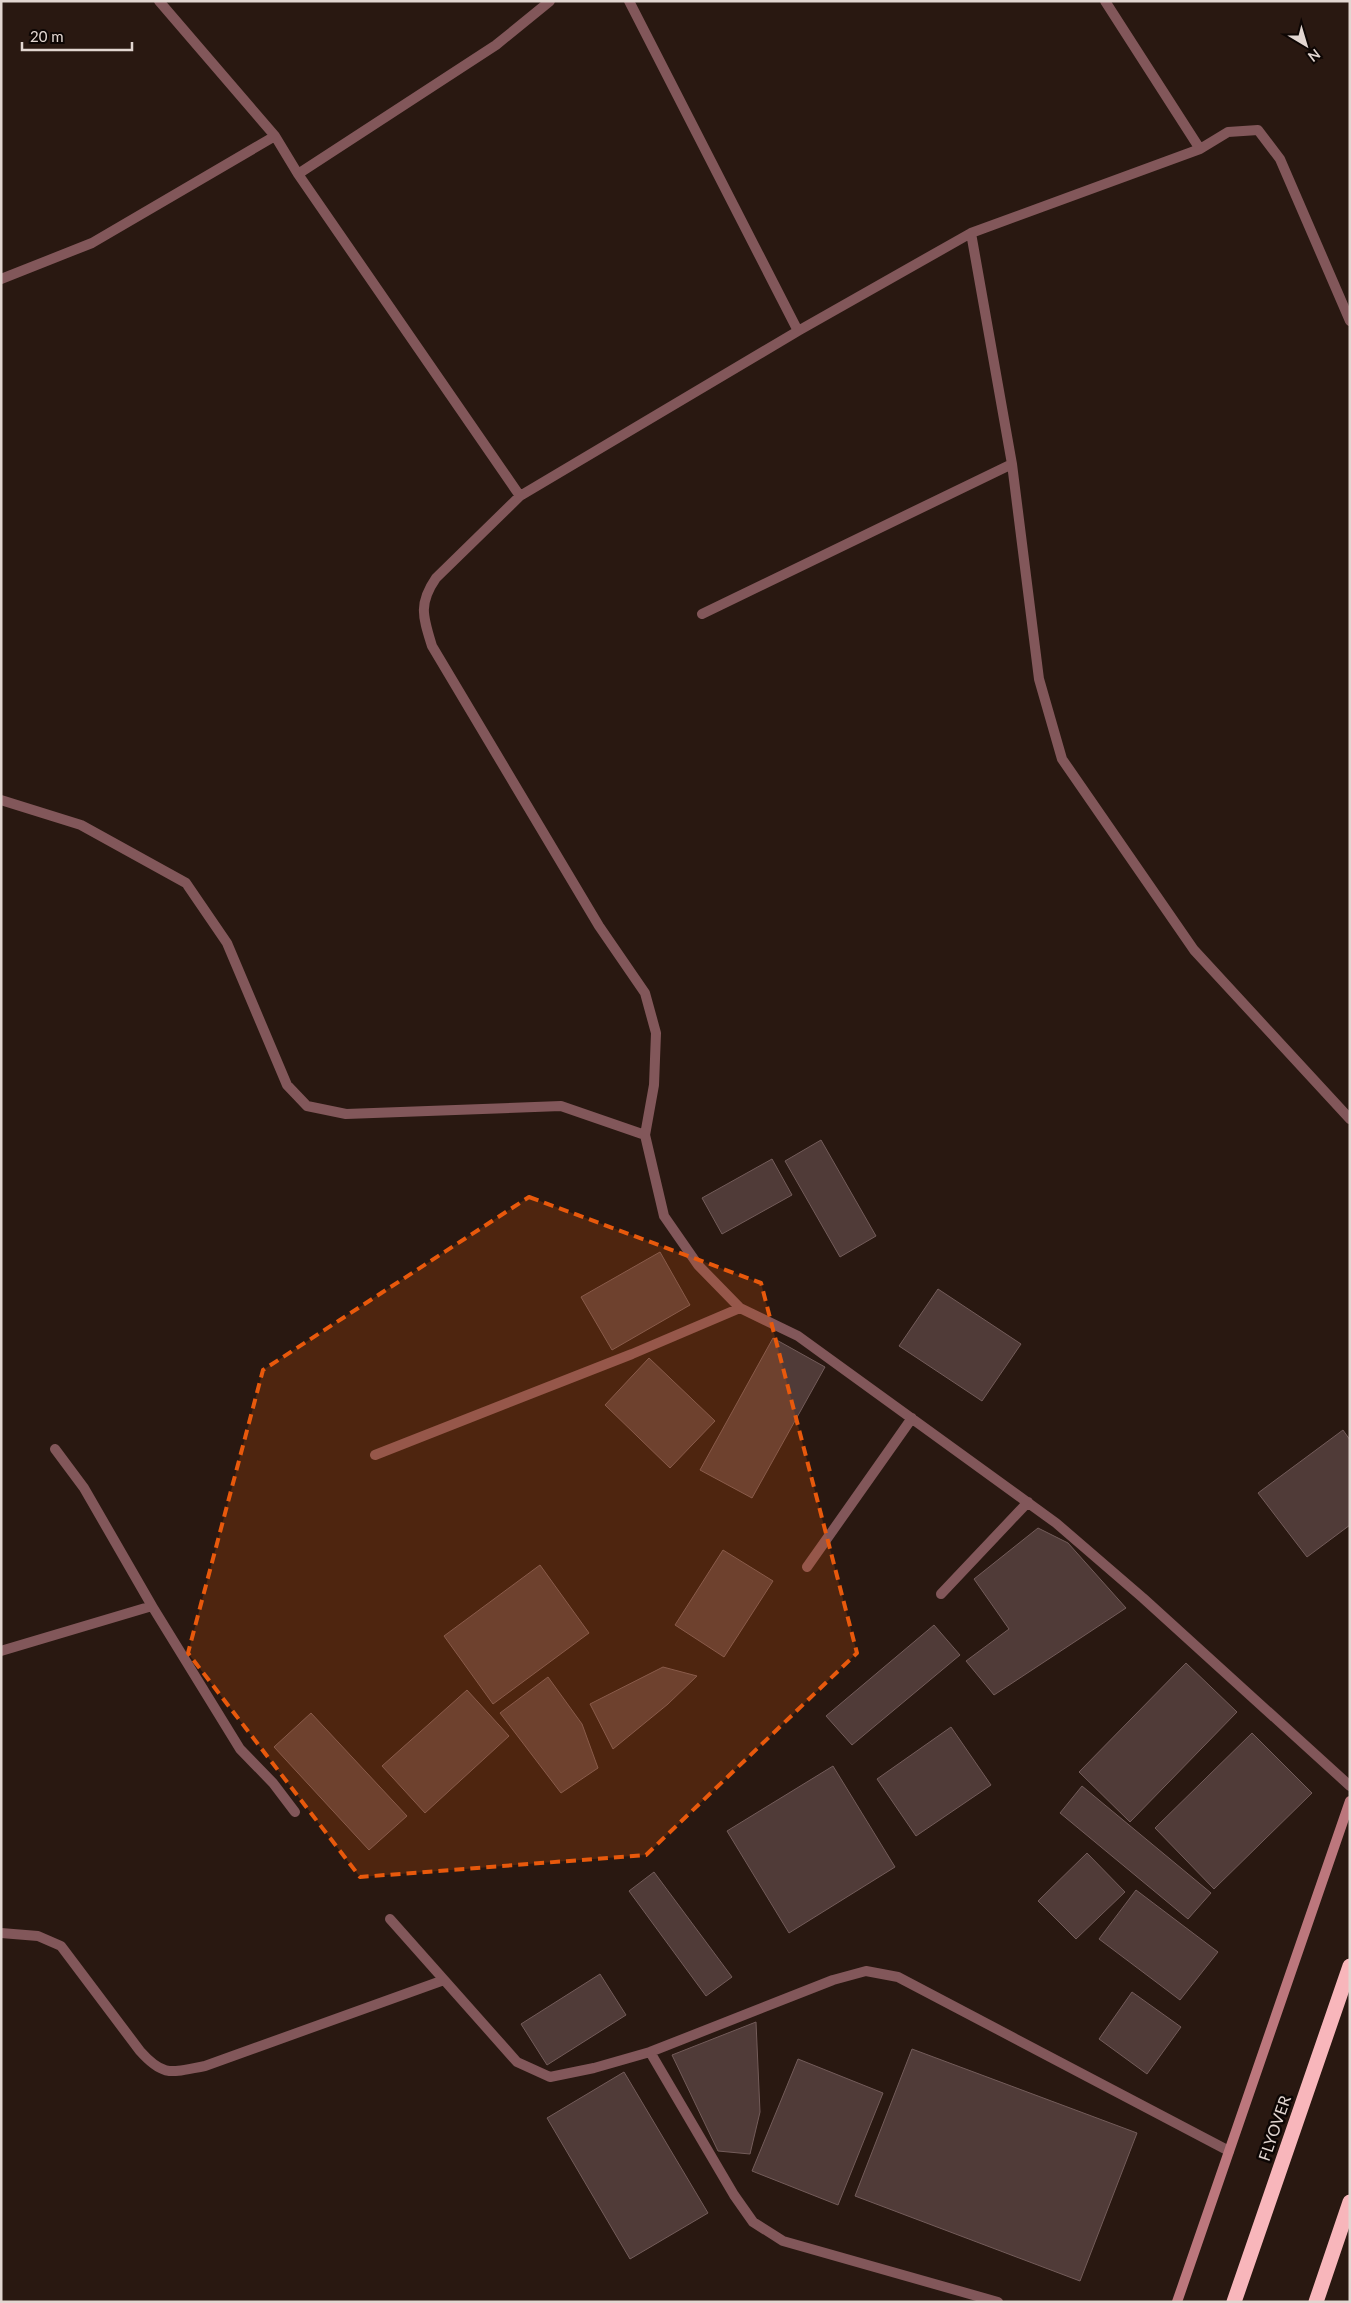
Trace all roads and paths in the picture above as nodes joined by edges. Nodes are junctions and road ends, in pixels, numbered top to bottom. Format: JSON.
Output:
{"nodes":[{"id":1,"x":159,"y":1,"type":"edge"},
{"id":2,"x":550,"y":1,"type":"edge"},
{"id":3,"x":629,"y":1,"type":"edge"},
{"id":4,"x":1105,"y":1,"type":"edge"},
{"id":5,"x":274,"y":136,"type":"junction"},
{"id":6,"x":1200,"y":150,"type":"junction"},
{"id":7,"x":298,"y":174,"type":"junction"},
{"id":8,"x":971,"y":233,"type":"junction"},
{"id":9,"x":1,"y":279,"type":"edge"},
{"id":10,"x":1350,"y":321,"type":"edge"},
{"id":11,"x":798,"y":331,"type":"junction"},
{"id":12,"x":1012,"y":464,"type":"junction"},
{"id":13,"x":520,"y":496,"type":"junction"},
{"id":14,"x":702,"y":614,"type":"dead end"},
{"id":15,"x":1,"y":800,"type":"edge"},
{"id":16,"x":1350,"y":1119,"type":"edge"},
{"id":17,"x":645,"y":1136,"type":"junction"},
{"id":18,"x":740,"y":1308,"type":"junction"},
{"id":19,"x":912,"y":1418,"type":"junction"},
{"id":20,"x":55,"y":1450,"type":"dead end"},
{"id":21,"x":375,"y":1454,"type":"dead end"},
{"id":22,"x":1028,"y":1502,"type":"junction"},
{"id":23,"x":807,"y":1567,"type":"dead end"},
{"id":24,"x":941,"y":1594,"type":"dead end"},
{"id":25,"x":152,"y":1606,"type":"junction"},
{"id":26,"x":1,"y":1651,"type":"edge"},
{"id":27,"x":1350,"y":1786,"type":"edge"},
{"id":28,"x":1350,"y":1801,"type":"edge"},
{"id":29,"x":295,"y":1812,"type":"dead end"},
{"id":30,"x":390,"y":1919,"type":"dead end"},
{"id":31,"x":1,"y":1933,"type":"edge"},
{"id":32,"x":1350,"y":1966,"type":"edge"},
{"id":33,"x":444,"y":1980,"type":"junction"},
{"id":34,"x":650,"y":2052,"type":"junction"},
{"id":35,"x":1229,"y":2151,"type":"junction"},
{"id":36,"x":1350,"y":2202,"type":"edge"},
{"id":37,"x":998,"y":2302,"type":"edge"},
{"id":38,"x":1177,"y":2302,"type":"edge"},
{"id":39,"x":1234,"y":2302,"type":"edge"},
{"id":40,"x":1316,"y":2302,"type":"edge"}],
"edges":[{"from":1,"to":5,"type":"street"},
{"from":2,"to":7,"type":"street"},
{"from":3,"to":11,"type":"street"},
{"from":4,"to":6,"type":"street"},
{"from":5,"to":7,"type":"street"},
{"from":5,"to":9,"type":"street"},
{"from":6,"to":8,"type":"street"},
{"from":6,"to":10,"type":"street"},
{"from":7,"to":13,"type":"street"},
{"from":8,"to":11,"type":"street"},
{"from":8,"to":12,"type":"street"},
{"from":11,"to":13,"type":"street"},
{"from":12,"to":14,"type":"street"},
{"from":12,"to":16,"type":"street"},
{"from":13,"to":17,"type":"street"},
{"from":15,"to":17,"type":"street"},
{"from":17,"to":18,"type":"street"},
{"from":18,"to":19,"type":"street"},
{"from":18,"to":21,"type":"street"},
{"from":19,"to":22,"type":"street"},
{"from":19,"to":23,"type":"street"},
{"from":20,"to":25,"type":"street"},
{"from":22,"to":24,"type":"street"},
{"from":22,"to":27,"type":"street"},
{"from":25,"to":26,"type":"street"},
{"from":25,"to":29,"type":"street"},
{"from":28,"to":35,"type":"street"},
{"from":30,"to":33,"type":"street"},
{"from":31,"to":33,"type":"street"},
{"from":32,"to":39,"type":"highway","name":"FLYOVER"},
{"from":33,"to":34,"type":"street"},
{"from":34,"to":35,"type":"street"},
{"from":34,"to":37,"type":"street"},
{"from":35,"to":38,"type":"street"},
{"from":36,"to":40,"type":"highway"}]}
